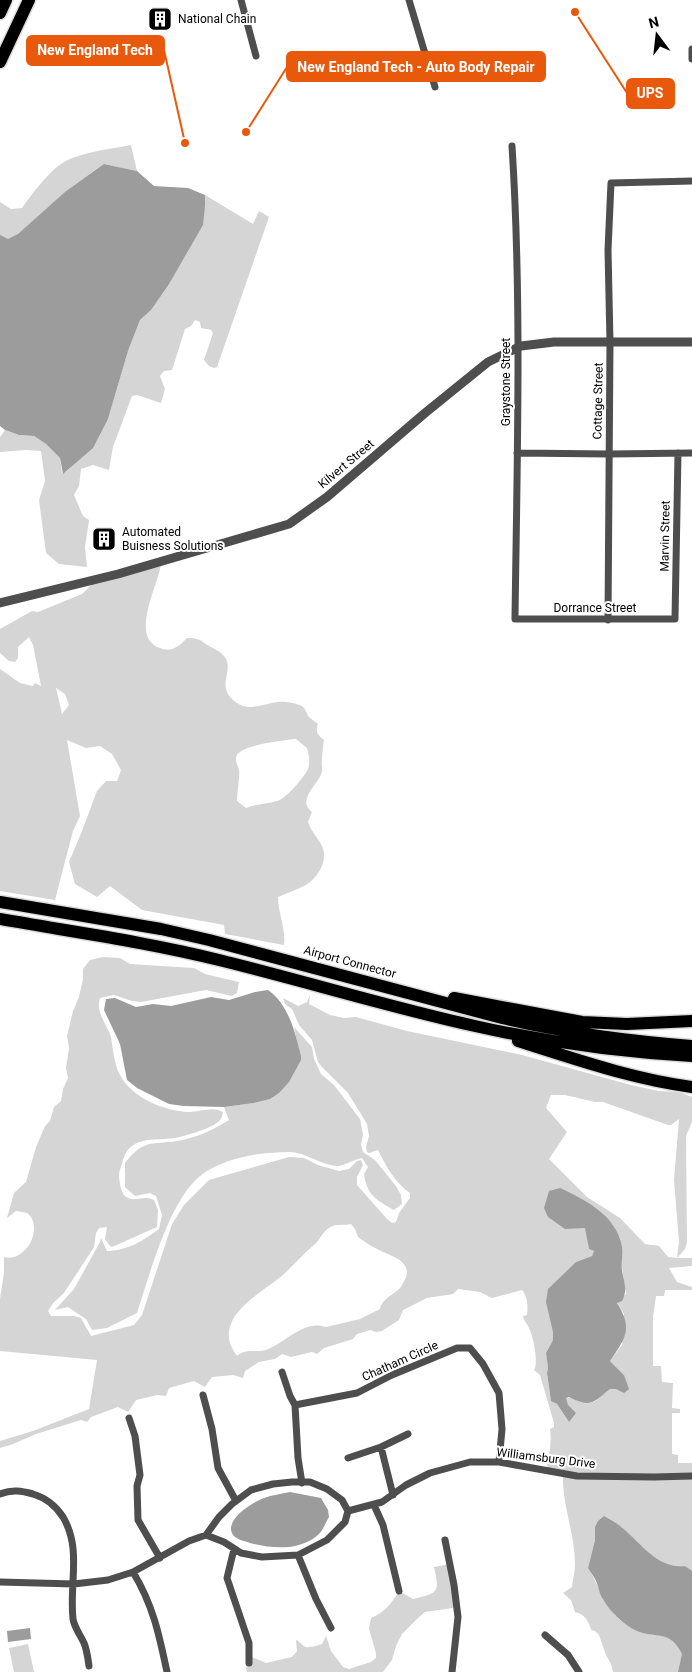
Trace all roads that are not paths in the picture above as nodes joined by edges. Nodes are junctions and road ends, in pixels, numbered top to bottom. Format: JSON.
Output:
{"nodes":[{"id":1,"x":6,"y":0,"type":"edge"},
{"id":2,"x":29,"y":0,"type":"edge"},
{"id":3,"x":241,"y":0,"type":"edge"},
{"id":4,"x":409,"y":0,"type":"edge"},
{"id":5,"x":0,"y":13,"type":"edge"},
{"id":6,"x":692,"y":49,"type":"edge"},
{"id":7,"x":256,"y":56,"type":"dead end"},
{"id":8,"x":692,"y":59,"type":"edge"},
{"id":9,"x":0,"y":62,"type":"edge"},
{"id":10,"x":434,"y":87,"type":"dead end"},
{"id":11,"x":512,"y":146,"type":"dead end"},
{"id":12,"x":692,"y":181,"type":"edge"},
{"id":13,"x":610,"y":342,"type":"junction"},
{"id":14,"x":692,"y":342,"type":"edge"},
{"id":15,"x":518,"y":347,"type":"junction"},
{"id":16,"x":517,"y":453,"type":"junction"},
{"id":17,"x":678,"y":453,"type":"junction"},
{"id":18,"x":692,"y":453,"type":"edge"},
{"id":19,"x":609,"y":454,"type":"junction"},
{"id":20,"x":0,"y":603,"type":"edge"},
{"id":21,"x":515,"y":619,"type":"joint"},
{"id":22,"x":675,"y":619,"type":"joint"},
{"id":23,"x":608,"y":620,"type":"junction"},
{"id":24,"x":0,"y":902,"type":"edge"},
{"id":25,"x":0,"y":919,"type":"edge"},
{"id":26,"x":404,"y":991,"type":"junction"},
{"id":27,"x":692,"y":1020,"type":"edge"},
{"id":28,"x":451,"y":1021,"type":"junction"},
{"id":29,"x":692,"y":1046,"type":"edge"},
{"id":30,"x":692,"y":1056,"type":"edge"},
{"id":31,"x":692,"y":1087,"type":"edge"},
{"id":32,"x":282,"y":1372,"type":"dead end"},
{"id":33,"x":203,"y":1395,"type":"dead end"},
{"id":34,"x":295,"y":1405,"type":"junction"},
{"id":35,"x":129,"y":1418,"type":"dead end"},
{"id":36,"x":408,"y":1434,"type":"dead end"},
{"id":37,"x":381,"y":1447,"type":"junction"},
{"id":38,"x":348,"y":1458,"type":"dead end"},
{"id":39,"x":498,"y":1462,"type":"junction"},
{"id":40,"x":692,"y":1476,"type":"edge"},
{"id":41,"x":302,"y":1483,"type":"junction"},
{"id":42,"x":0,"y":1494,"type":"edge"},
{"id":43,"x":393,"y":1495,"type":"junction"},
{"id":44,"x":236,"y":1501,"type":"junction"},
{"id":45,"x":374,"y":1505,"type":"junction"},
{"id":46,"x":348,"y":1511,"type":"junction"},
{"id":47,"x":206,"y":1535,"type":"junction"},
{"id":48,"x":445,"y":1540,"type":"dead end"},
{"id":49,"x":234,"y":1549,"type":"junction"},
{"id":50,"x":298,"y":1554,"type":"junction"},
{"id":51,"x":160,"y":1558,"type":"junction"},
{"id":52,"x":133,"y":1572,"type":"junction"},
{"id":53,"x":0,"y":1582,"type":"edge"},
{"id":54,"x":74,"y":1584,"type":"junction"},
{"id":55,"x":399,"y":1591,"type":"dead end"},
{"id":56,"x":331,"y":1628,"type":"dead end"},
{"id":57,"x":545,"y":1635,"type":"dead end"},
{"id":58,"x":249,"y":1663,"type":"dead end"},
{"id":59,"x":89,"y":1666,"type":"dead end"},
{"id":60,"x":167,"y":1672,"type":"edge"},
{"id":61,"x":452,"y":1672,"type":"edge"},
{"id":62,"x":579,"y":1672,"type":"edge"}],
"edges":[{"from":1,"to":5,"type":"highway"},
{"from":2,"to":9,"type":"highway"},
{"from":3,"to":7,"type":"street"},
{"from":4,"to":10,"type":"street"},
{"from":6,"to":8,"type":"street"},
{"from":11,"to":15,"type":"street","name":"Graystone Street"},
{"from":12,"to":13,"type":"street","name":"Cottage Street"},
{"from":13,"to":14,"type":"street","name":"Kilvert Street"},
{"from":13,"to":15,"type":"street","name":"Kilvert Street"},
{"from":13,"to":19,"type":"street","name":"Cottage Street"},
{"from":15,"to":16,"type":"street","name":"Graystone Street"},
{"from":15,"to":20,"type":"street","name":"Kilvert Street"},
{"from":16,"to":19,"type":"street"},
{"from":16,"to":21,"type":"street","name":"Graystone Street"},
{"from":17,"to":18,"type":"street"},
{"from":17,"to":19,"type":"street"},
{"from":17,"to":22,"type":"street","name":"Marvin Street"},
{"from":19,"to":23,"type":"street","name":"Cottage Street"},
{"from":21,"to":23,"type":"street","name":"Dorrance Street"},
{"from":22,"to":23,"type":"street","name":"Dorrance Street"},
{"from":24,"to":26,"type":"highway","name":"Airport Connector"},
{"from":25,"to":28,"type":"highway"},
{"from":26,"to":27,"type":"highway"},
{"from":26,"to":29,"type":"highway","name":"Airport Connector"},
{"from":28,"to":30,"type":"highway"},
{"from":28,"to":31,"type":"highway"},
{"from":32,"to":34,"type":"street"},
{"from":33,"to":44,"type":"street"},
{"from":34,"to":39,"type":"street","name":"Chatham Circle"},
{"from":34,"to":41,"type":"street"},
{"from":35,"to":51,"type":"street"},
{"from":36,"to":37,"type":"street"},
{"from":37,"to":38,"type":"street"},
{"from":37,"to":43,"type":"street"},
{"from":39,"to":40,"type":"street","name":"Williamsburg Drive"},
{"from":39,"to":43,"type":"street","name":"Williamsburg Drive"},
{"from":41,"to":44,"type":"street"},
{"from":41,"to":46,"type":"street"},
{"from":42,"to":54,"type":"street"},
{"from":43,"to":45,"type":"street","name":"Williamsburg Drive"},
{"from":44,"to":47,"type":"street"},
{"from":45,"to":46,"type":"street","name":"Williamsburg Drive"},
{"from":45,"to":55,"type":"street"},
{"from":46,"to":50,"type":"street"},
{"from":47,"to":49,"type":"street"},
{"from":47,"to":51,"type":"street"},
{"from":48,"to":61,"type":"street"},
{"from":49,"to":50,"type":"street"},
{"from":49,"to":58,"type":"street"},
{"from":50,"to":56,"type":"street"},
{"from":51,"to":52,"type":"street"},
{"from":52,"to":54,"type":"street"},
{"from":52,"to":60,"type":"street"},
{"from":53,"to":54,"type":"street"},
{"from":54,"to":59,"type":"street"},
{"from":57,"to":62,"type":"street"}]}
